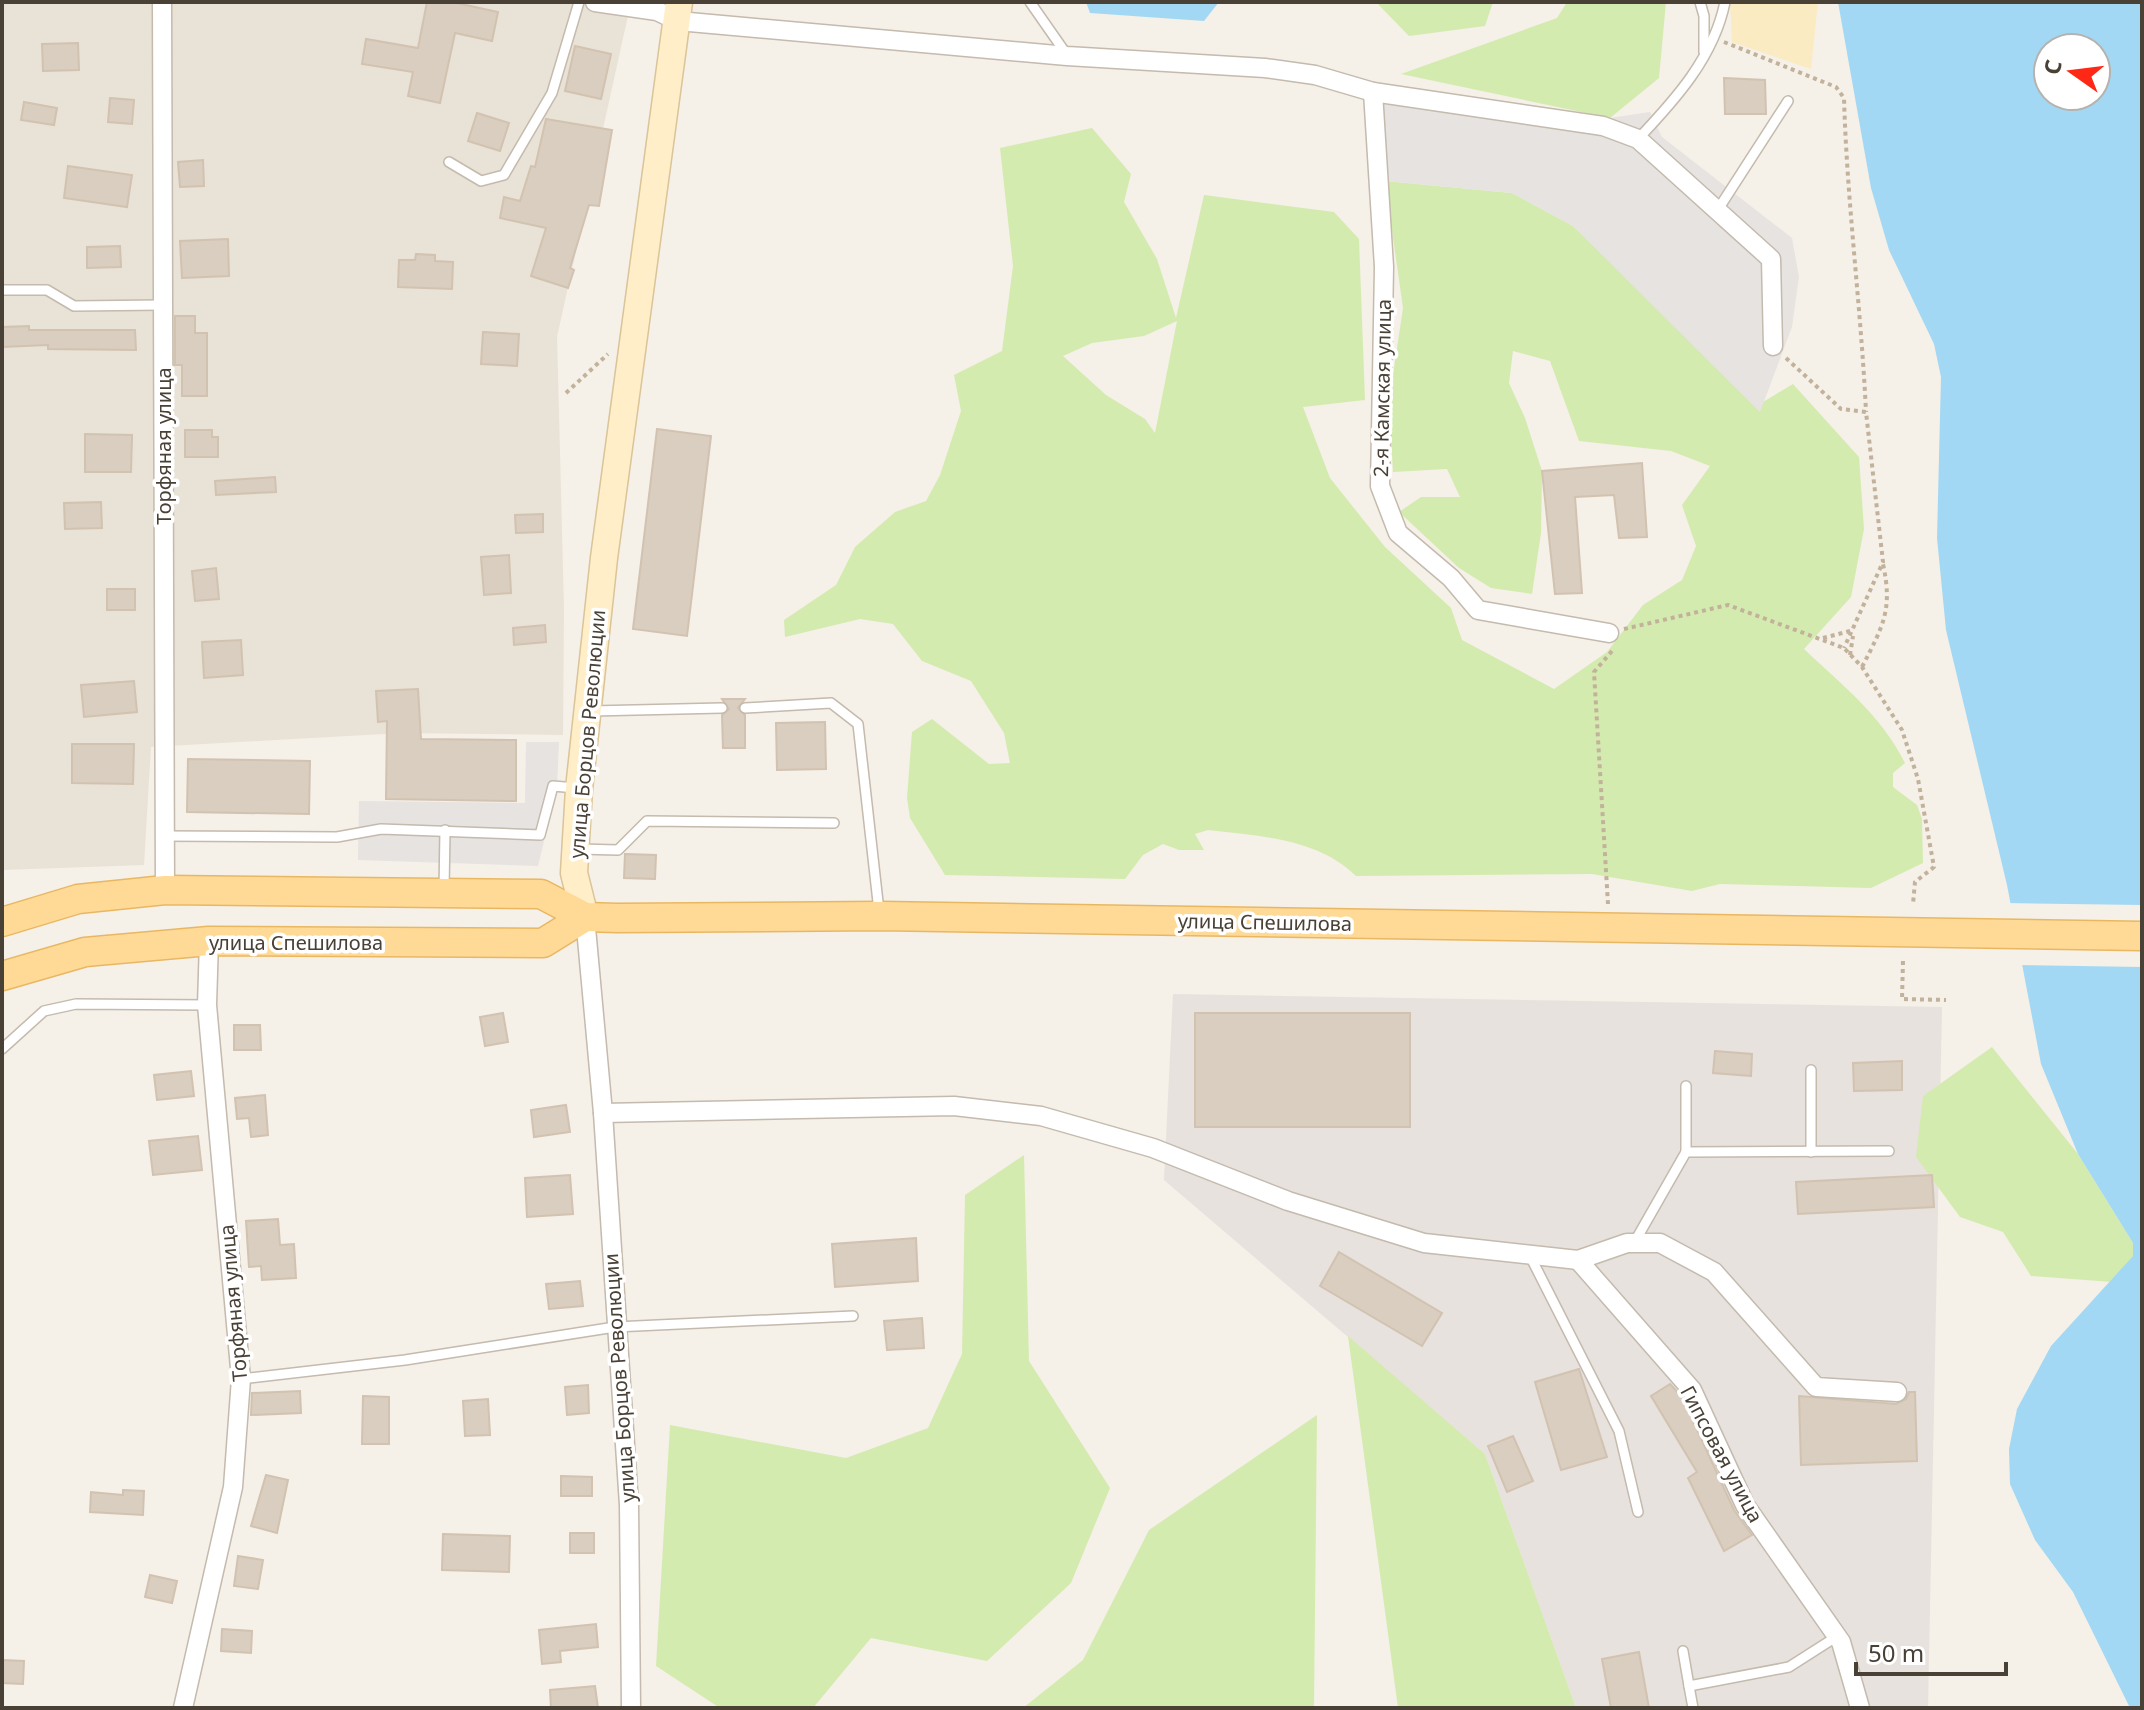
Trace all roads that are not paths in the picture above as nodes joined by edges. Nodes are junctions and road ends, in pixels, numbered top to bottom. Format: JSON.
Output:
{"nodes":[{"id":1,"x":162,"y":2,"type":"edge"},
{"id":2,"x":579,"y":2,"type":"edge"},
{"id":3,"x":595,"y":2,"type":"edge"},
{"id":4,"x":1030,"y":2,"type":"edge"},
{"id":5,"x":1700,"y":2,"type":"edge"},
{"id":6,"x":1725,"y":2,"type":"edge"},
{"id":7,"x":678,"y":12,"type":"edge"},
{"id":8,"x":1067,"y":56,"type":"junction"},
{"id":9,"x":1704,"y":56,"type":"junction"},
{"id":10,"x":1373,"y":92,"type":"junction"},
{"id":11,"x":1788,"y":101,"type":"dead end"},
{"id":12,"x":1638,"y":139,"type":"junction"},
{"id":13,"x":449,"y":162,"type":"dead end"},
{"id":14,"x":1717,"y":211,"type":"junction"},
{"id":15,"x":2,"y":290,"type":"edge"},
{"id":16,"x":162,"y":305,"type":"junction"},
{"id":17,"x":1773,"y":346,"type":"road end"},
{"id":18,"x":1617,"y":641,"type":"road end"},
{"id":19,"x":722,"y":708,"type":"dead end"},
{"id":20,"x":745,"y":708,"type":"dead end"},
{"id":21,"x":589,"y":711,"type":"junction"},
{"id":22,"x":579,"y":789,"type":"junction"},
{"id":23,"x":834,"y":823,"type":"dead end"},
{"id":24,"x":445,"y":830,"type":"junction"},
{"id":25,"x":163,"y":836,"type":"junction"},
{"id":26,"x":575,"y":849,"type":"junction"},
{"id":27,"x":165,"y":890,"type":"junction"},
{"id":28,"x":444,"y":893,"type":"junction"},
{"id":29,"x":880,"y":916,"type":"junction"},
{"id":30,"x":585,"y":917,"type":"junction"},
{"id":31,"x":2,"y":922,"type":"edge"},
{"id":32,"x":2142,"y":936,"type":"edge"},
{"id":33,"x":209,"y":941,"type":"junction"},
{"id":34,"x":2,"y":976,"type":"edge"},
{"id":35,"x":207,"y":1005,"type":"junction"},
{"id":36,"x":2,"y":1049,"type":"edge"},
{"id":37,"x":1811,"y":1070,"type":"dead end"},
{"id":38,"x":1686,"y":1086,"type":"dead end"},
{"id":39,"x":603,"y":1113,"type":"junction"},
{"id":40,"x":1889,"y":1151,"type":"dead end"},
{"id":41,"x":1686,"y":1152,"type":"junction"},
{"id":42,"x":1811,"y":1152,"type":"junction"},
{"id":43,"x":1634,"y":1243,"type":"junction"},
{"id":44,"x":1529,"y":1254,"type":"junction"},
{"id":45,"x":1578,"y":1260,"type":"junction"},
{"id":46,"x":853,"y":1316,"type":"dead end"},
{"id":47,"x":615,"y":1327,"type":"junction"},
{"id":48,"x":241,"y":1379,"type":"junction"},
{"id":49,"x":1897,"y":1392,"type":"dead end"},
{"id":50,"x":1638,"y":1512,"type":"dead end"},
{"id":51,"x":1836,"y":1637,"type":"junction"},
{"id":52,"x":1683,"y":1651,"type":"dead end"},
{"id":53,"x":1689,"y":1686,"type":"junction"},
{"id":54,"x":183,"y":1708,"type":"edge"},
{"id":55,"x":631,"y":1708,"type":"edge"},
{"id":56,"x":1693,"y":1708,"type":"edge"},
{"id":57,"x":1860,"y":1708,"type":"edge"}],
"edges":[{"from":1,"to":16,"type":"street","name":"Торфяная улица"},
{"from":2,"to":13,"type":"lane"},
{"from":3,"to":7,"type":"street"},
{"from":4,"to":8,"type":"lane"},
{"from":5,"to":9,"type":"lane"},
{"from":6,"to":9,"type":"lane"},
{"from":7,"to":8,"type":"street"},
{"from":7,"to":21,"type":"street","name":"улица Борцов Революции"},
{"from":8,"to":10,"type":"street"},
{"from":9,"to":12,"type":"lane"},
{"from":10,"to":12,"type":"street"},
{"from":10,"to":18,"type":"street","name":"2-я Камская улица"},
{"from":11,"to":14,"type":"lane"},
{"from":12,"to":14,"type":"street"},
{"from":14,"to":17,"type":"street"},
{"from":15,"to":16,"type":"lane"},
{"from":16,"to":25,"type":"street","name":"Торфяная улица"},
{"from":19,"to":21,"type":"lane"},
{"from":20,"to":29,"type":"lane"},
{"from":21,"to":22,"type":"street","name":"улица Борцов Революции"},
{"from":22,"to":24,"type":"lane"},
{"from":22,"to":26,"type":"street","name":"улица Борцов Революции"},
{"from":23,"to":26,"type":"lane"},
{"from":24,"to":25,"type":"lane"},
{"from":24,"to":28,"type":"lane"},
{"from":25,"to":27,"type":"street","name":"Торфяная улица"},
{"from":26,"to":30,"type":"street","name":"улица Борцов Революции"},
{"from":27,"to":28,"type":"main road","name":"улица Спешилова"},
{"from":27,"to":31,"type":"main road","name":"улица Спешилова"},
{"from":28,"to":30,"type":"main road","name":"улица Спешилова"},
{"from":29,"to":30,"type":"main road","name":"улица Спешилова"},
{"from":29,"to":32,"type":"main road","name":"улица Спешилова"},
{"from":30,"to":33,"type":"main road","name":"улица Спешилова"},
{"from":30,"to":39,"type":"street","name":"улица Борцов Революции"},
{"from":33,"to":34,"type":"main road","name":"улица Спешилова"},
{"from":33,"to":35,"type":"street","name":"Торфяная улица"},
{"from":35,"to":36,"type":"lane"},
{"from":35,"to":48,"type":"street","name":"Торфяная улица"},
{"from":37,"to":42,"type":"lane"},
{"from":38,"to":41,"type":"lane"},
{"from":39,"to":44,"type":"street"},
{"from":39,"to":47,"type":"street","name":"улица Борцов Революции"},
{"from":40,"to":42,"type":"lane"},
{"from":41,"to":42,"type":"lane"},
{"from":41,"to":43,"type":"lane"},
{"from":43,"to":45,"type":"street"},
{"from":43,"to":49,"type":"street"},
{"from":44,"to":45,"type":"street"},
{"from":44,"to":50,"type":"lane"},
{"from":45,"to":51,"type":"street","name":"Гипсовая улица"},
{"from":46,"to":47,"type":"lane"},
{"from":47,"to":48,"type":"lane"},
{"from":47,"to":55,"type":"street","name":"улица Борцов Революции"},
{"from":48,"to":54,"type":"street","name":"Торфяная улица"},
{"from":51,"to":53,"type":"lane"},
{"from":51,"to":57,"type":"street","name":"Гипсовая улица"},
{"from":52,"to":53,"type":"lane"},
{"from":53,"to":56,"type":"lane"}]}
